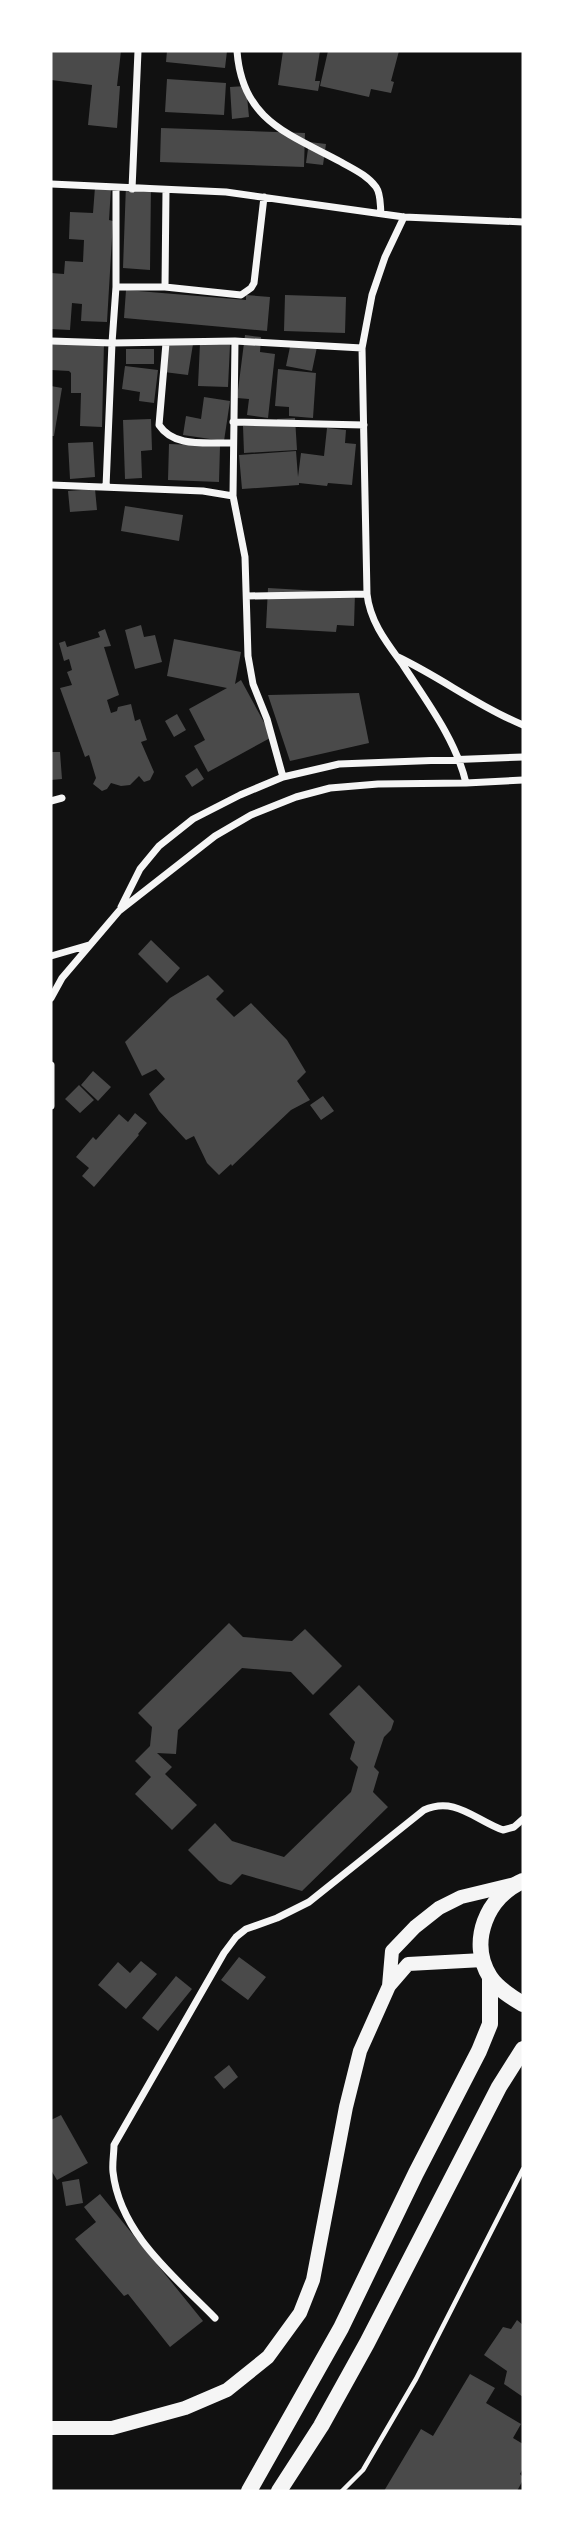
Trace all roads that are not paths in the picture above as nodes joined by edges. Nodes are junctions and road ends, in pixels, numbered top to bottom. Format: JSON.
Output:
{"nodes":[{"id":1,"x":138,"y":51,"type":"edge"},
{"id":2,"x":237,"y":51,"type":"edge"},
{"id":3,"x":51,"y":184,"type":"edge"},
{"id":4,"x":116,"y":188,"type":"junction"},
{"id":5,"x":132,"y":189,"type":"junction"},
{"id":6,"x":166,"y":190,"type":"junction"},
{"id":7,"x":264,"y":197,"type":"junction"},
{"id":8,"x":381,"y":213,"type":"junction"},
{"id":9,"x":404,"y":217,"type":"junction"},
{"id":10,"x":523,"y":222,"type":"edge"},
{"id":11,"x":116,"y":287,"type":"junction"},
{"id":12,"x":165,"y":287,"type":"junction"},
{"id":13,"x":51,"y":341,"type":"edge"},
{"id":14,"x":235,"y":341,"type":"junction"},
{"id":15,"x":112,"y":343,"type":"junction"},
{"id":16,"x":166,"y":343,"type":"junction"},
{"id":17,"x":362,"y":348,"type":"junction"},
{"id":18,"x":233,"y":422,"type":"junction"},
{"id":19,"x":364,"y":425,"type":"junction"},
{"id":20,"x":232,"y":443,"type":"junction"},
{"id":21,"x":51,"y":485,"type":"edge"},
{"id":22,"x":106,"y":487,"type":"junction"},
{"id":23,"x":233,"y":496,"type":"junction"},
{"id":24,"x":367,"y":594,"type":"junction"},
{"id":25,"x":247,"y":596,"type":"junction"},
{"id":26,"x":396,"y":655,"type":"junction"},
{"id":27,"x":523,"y":725,"type":"edge"},
{"id":28,"x":523,"y":757,"type":"edge"},
{"id":29,"x":460,"y":759,"type":"junction"},
{"id":30,"x":283,"y":777,"type":"junction"},
{"id":31,"x":523,"y":780,"type":"edge"},
{"id":32,"x":466,"y":783,"type":"junction"},
{"id":33,"x":62,"y":798,"type":"dead end"},
{"id":34,"x":51,"y":801,"type":"edge"},
{"id":35,"x":119,"y":911,"type":"junction"},
{"id":36,"x":90,"y":945,"type":"junction"},
{"id":37,"x":51,"y":956,"type":"edge"},
{"id":38,"x":51,"y":998,"type":"edge"},
{"id":39,"x":51,"y":1065,"type":"edge"},
{"id":40,"x":51,"y":1106,"type":"edge"},
{"id":41,"x":523,"y":1819,"type":"edge"},
{"id":42,"x":519,"y":1883,"type":"edge"},
{"id":43,"x":483,"y":1960,"type":"junction"},
{"id":44,"x":490,"y":1977,"type":"junction"},
{"id":45,"x":389,"y":1986,"type":"junction"},
{"id":46,"x":523,"y":2004,"type":"edge"},
{"id":47,"x":523,"y":2049,"type":"edge"},
{"id":48,"x":523,"y":2169,"type":"edge"},
{"id":49,"x":215,"y":2318,"type":"dead end"},
{"id":50,"x":51,"y":2428,"type":"edge"},
{"id":51,"x":249,"y":2491,"type":"edge"},
{"id":52,"x":279,"y":2491,"type":"edge"},
{"id":53,"x":342,"y":2491,"type":"edge"}],
"edges":[{"from":1,"to":5,"type":"street"},
{"from":2,"to":8,"type":"street"},
{"from":3,"to":4,"type":"street"},
{"from":4,"to":5,"type":"street"},
{"from":4,"to":11,"type":"street"},
{"from":5,"to":6,"type":"street"},
{"from":6,"to":7,"type":"street"},
{"from":6,"to":12,"type":"street"},
{"from":7,"to":8,"type":"street"},
{"from":7,"to":12,"type":"street"},
{"from":8,"to":9,"type":"street"},
{"from":9,"to":10,"type":"street"},
{"from":9,"to":17,"type":"street"},
{"from":11,"to":12,"type":"street"},
{"from":11,"to":15,"type":"street"},
{"from":13,"to":15,"type":"street"},
{"from":14,"to":16,"type":"street"},
{"from":14,"to":17,"type":"street"},
{"from":14,"to":18,"type":"street"},
{"from":15,"to":16,"type":"street"},
{"from":15,"to":22,"type":"street"},
{"from":16,"to":20,"type":"street"},
{"from":17,"to":19,"type":"street"},
{"from":18,"to":19,"type":"street"},
{"from":18,"to":20,"type":"street"},
{"from":19,"to":24,"type":"street"},
{"from":20,"to":23,"type":"street"},
{"from":21,"to":22,"type":"street"},
{"from":22,"to":23,"type":"street"},
{"from":23,"to":25,"type":"street"},
{"from":24,"to":25,"type":"street"},
{"from":24,"to":26,"type":"street"},
{"from":25,"to":30,"type":"street"},
{"from":26,"to":27,"type":"street"},
{"from":26,"to":29,"type":"street"},
{"from":28,"to":29,"type":"street"},
{"from":29,"to":30,"type":"street"},
{"from":29,"to":32,"type":"street"},
{"from":30,"to":35,"type":"street"},
{"from":31,"to":32,"type":"street"},
{"from":32,"to":35,"type":"street"},
{"from":33,"to":34,"type":"street"},
{"from":35,"to":36,"type":"street"},
{"from":36,"to":37,"type":"street"},
{"from":36,"to":38,"type":"street"},
{"from":39,"to":40,"type":"street"},
{"from":41,"to":49,"type":"street"},
{"from":42,"to":43,"type":"highway"},
{"from":42,"to":45,"type":"main road"},
{"from":43,"to":44,"type":"highway"},
{"from":43,"to":45,"type":"main road"},
{"from":44,"to":46,"type":"highway"},
{"from":44,"to":51,"type":"highway"},
{"from":45,"to":50,"type":"main road"},
{"from":47,"to":52,"type":"highway"},
{"from":48,"to":53,"type":"lane"}]}
